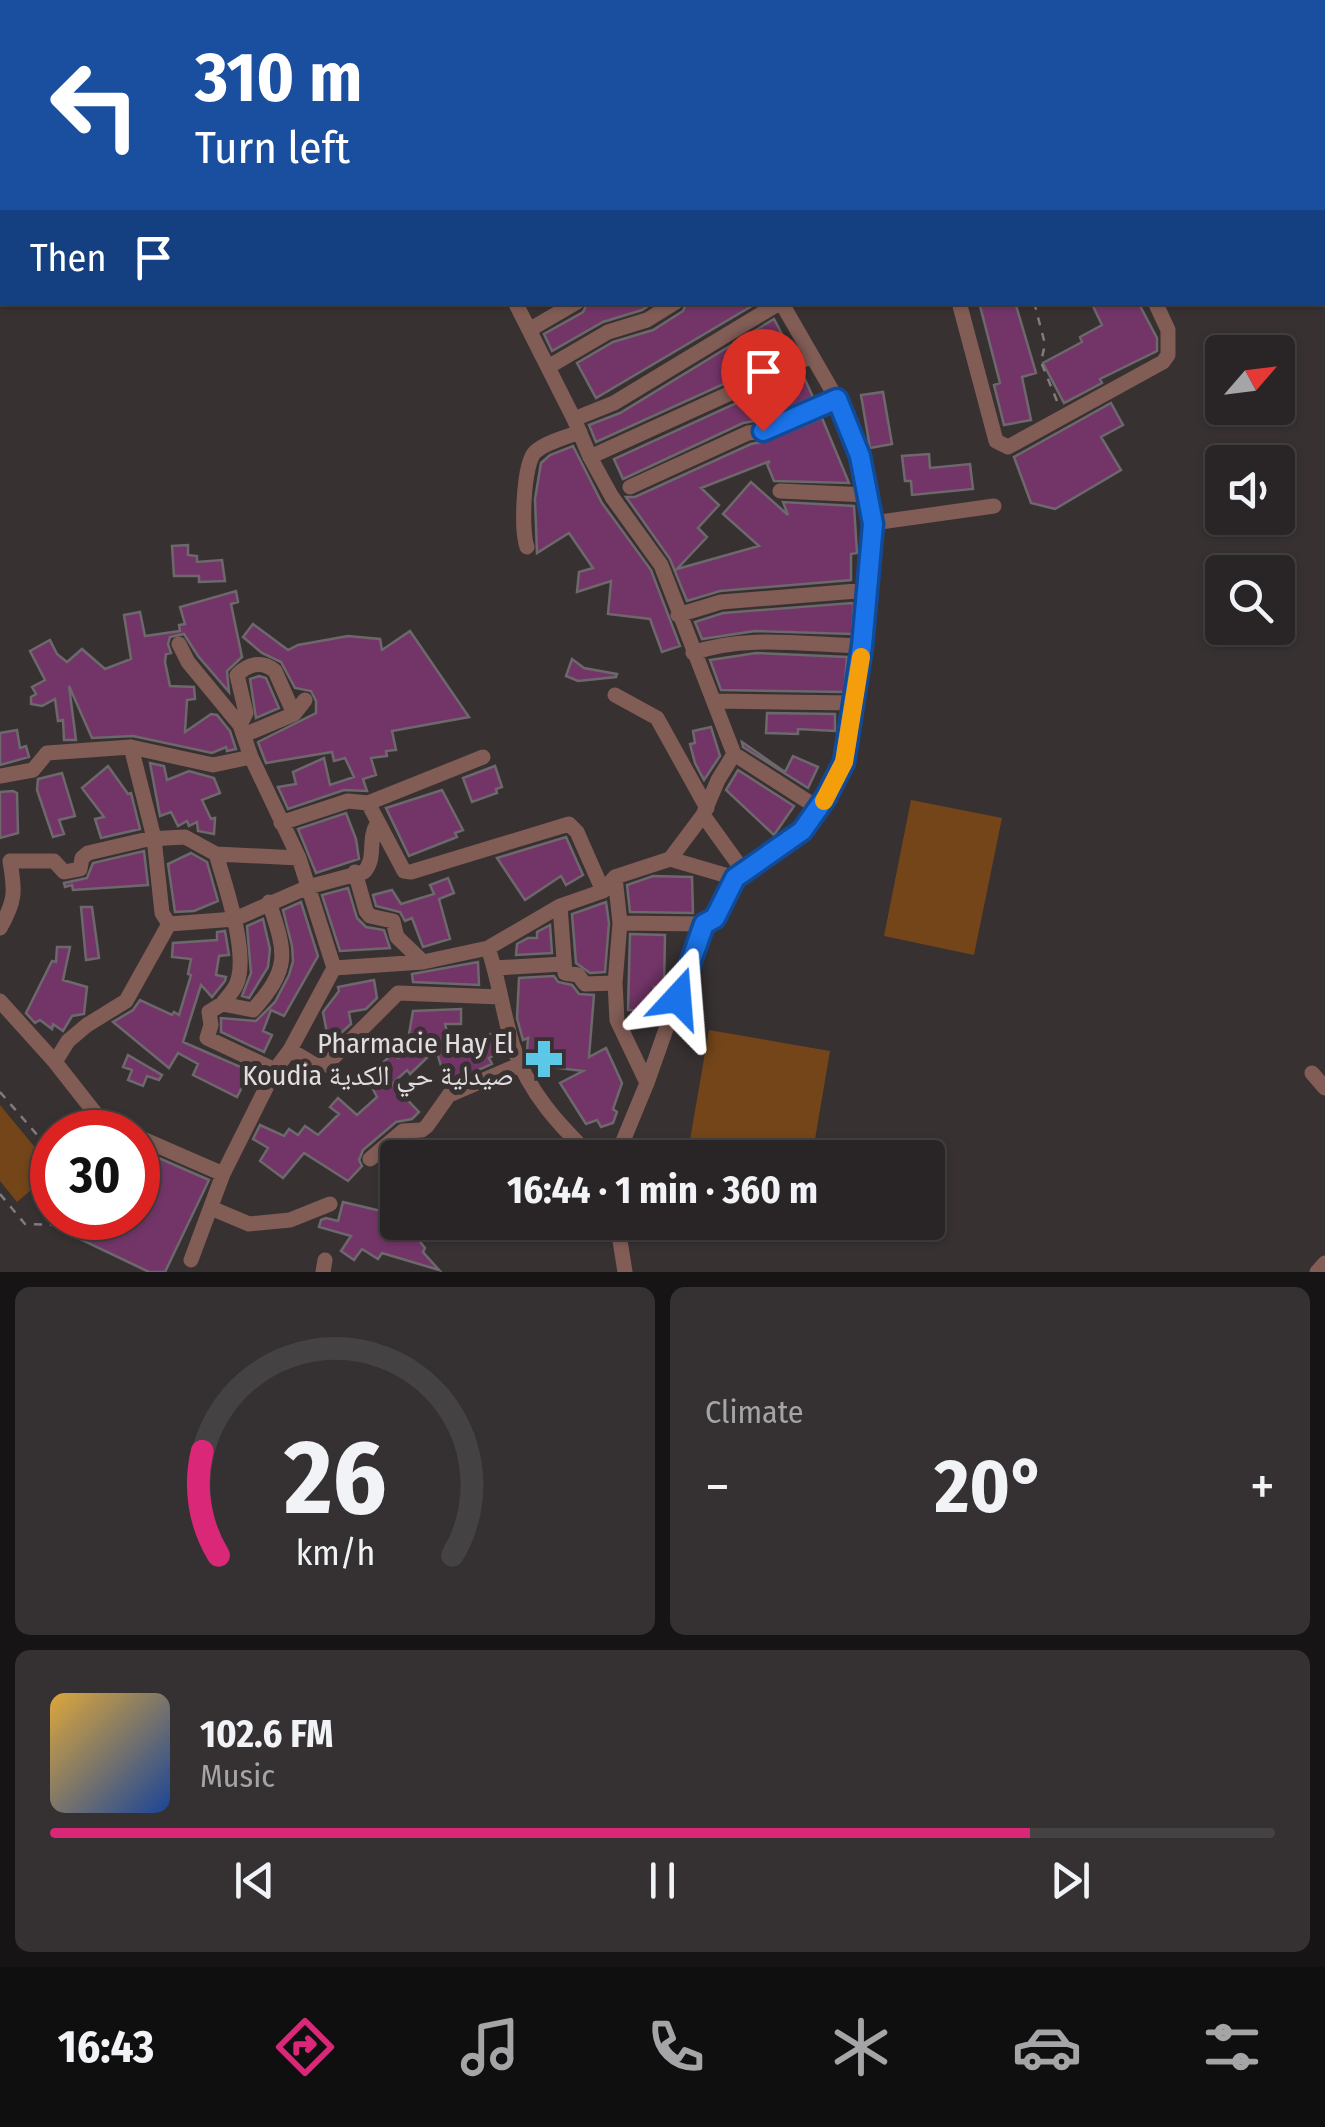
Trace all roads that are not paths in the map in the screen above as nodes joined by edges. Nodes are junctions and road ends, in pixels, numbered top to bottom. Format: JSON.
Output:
{"nodes":[{"id":1,"x":516,"y":305,"type":"edge"},
{"id":2,"x":572,"y":305,"type":"edge"},
{"id":3,"x":671,"y":305,"type":"edge"},
{"id":4,"x":776,"y":305,"type":"edge"},
{"id":5,"x":783,"y":305,"type":"edge"},
{"id":6,"x":961,"y":305,"type":"edge"},
{"id":7,"x":1156,"y":305,"type":"edge"},
{"id":8,"x":529,"y":330,"type":"junction"},
{"id":9,"x":812,"y":356,"type":"junction"},
{"id":10,"x":548,"y":366,"type":"junction"},
{"id":11,"x":837,"y":399,"type":"junction"},
{"id":12,"x":577,"y":425,"type":"junction"},
{"id":13,"x":590,"y":457,"type":"junction"},
{"id":14,"x":630,"y":487,"type":"dead end"},
{"id":15,"x":780,"y":491,"type":"dead end"},
{"id":16,"x":868,"y":495,"type":"junction"},
{"id":17,"x":994,"y":506,"type":"dead end"},
{"id":18,"x":873,"y":524,"type":"junction"},
{"id":19,"x":527,"y":547,"type":"dead end"},
{"id":20,"x":869,"y":590,"type":"junction"},
{"id":21,"x":678,"y":614,"type":"junction"},
{"id":22,"x":179,"y":644,"type":"dead end"},
{"id":23,"x":862,"y":646,"type":"junction"},
{"id":24,"x":693,"y":653,"type":"junction"},
{"id":25,"x":615,"y":695,"type":"dead end"},
{"id":26,"x":305,"y":700,"type":"dead end"},
{"id":27,"x":715,"y":701,"type":"junction"},
{"id":28,"x":853,"y":703,"type":"junction"},
{"id":29,"x":294,"y":714,"type":"junction"},
{"id":30,"x":242,"y":730,"type":"junction"},
{"id":31,"x":131,"y":747,"type":"junction"},
{"id":32,"x":734,"y":754,"type":"junction"},
{"id":33,"x":251,"y":757,"type":"junction"},
{"id":34,"x":483,"y":758,"type":"dead end"},
{"id":35,"x":0,"y":776,"type":"edge"},
{"id":36,"x":368,"y":802,"type":"junction"},
{"id":37,"x":818,"y":808,"type":"junction"},
{"id":38,"x":705,"y":811,"type":"junction"},
{"id":39,"x":282,"y":823,"type":"junction"},
{"id":40,"x":377,"y":824,"type":"junction"},
{"id":41,"x":154,"y":838,"type":"junction"},
{"id":42,"x":216,"y":854,"type":"junction"},
{"id":43,"x":299,"y":858,"type":"junction"},
{"id":44,"x":670,"y":858,"type":"junction"},
{"id":45,"x":355,"y":872,"type":"junction"},
{"id":46,"x":740,"y":875,"type":"junction"},
{"id":47,"x":615,"y":876,"type":"junction"},
{"id":48,"x":308,"y":887,"type":"junction"},
{"id":49,"x":603,"y":890,"type":"junction"},
{"id":50,"x":270,"y":902,"type":"junction"},
{"id":51,"x":560,"y":906,"type":"junction"},
{"id":52,"x":235,"y":919,"type":"junction"},
{"id":53,"x":620,"y":923,"type":"junction"},
{"id":54,"x":169,"y":924,"type":"junction"},
{"id":55,"x":704,"y":924,"type":"junction"},
{"id":56,"x":0,"y":928,"type":"edge"},
{"id":57,"x":488,"y":948,"type":"junction"},
{"id":58,"x":423,"y":962,"type":"junction"},
{"id":59,"x":563,"y":964,"type":"junction"},
{"id":60,"x":334,"y":968,"type":"junction"},
{"id":61,"x":495,"y":968,"type":"junction"},
{"id":62,"x":615,"y":983,"type":"junction"},
{"id":63,"x":501,"y":998,"type":"junction"},
{"id":64,"x":0,"y":1001,"type":"edge"},
{"id":65,"x":222,"y":1004,"type":"junction"},
{"id":66,"x":290,"y":1050,"type":"junction"},
{"id":67,"x":56,"y":1062,"type":"junction"},
{"id":68,"x":521,"y":1064,"type":"junction"},
{"id":69,"x":275,"y":1070,"type":"junction"},
{"id":70,"x":1312,"y":1073,"type":"dead end"},
{"id":71,"x":647,"y":1084,"type":"junction"},
{"id":72,"x":1325,"y":1088,"type":"edge"},
{"id":73,"x":94,"y":1110,"type":"edge"},
{"id":74,"x":576,"y":1140,"type":"edge"},
{"id":75,"x":624,"y":1140,"type":"edge"},
{"id":76,"x":160,"y":1146,"type":"edge"},
{"id":77,"x":370,"y":1159,"type":"dead end"},
{"id":78,"x":224,"y":1174,"type":"junction"},
{"id":79,"x":330,"y":1204,"type":"dead end"},
{"id":80,"x":210,"y":1208,"type":"junction"},
{"id":81,"x":620,"y":1240,"type":"edge"},
{"id":82,"x":191,"y":1260,"type":"dead end"},
{"id":83,"x":1325,"y":1262,"type":"edge"},
{"id":84,"x":625,"y":1272,"type":"edge"},
{"id":85,"x":1317,"y":1272,"type":"edge"}],
"edges":[{"from":1,"to":8,"type":"street"},
{"from":2,"to":8,"type":"street"},
{"from":3,"to":10,"type":"street"},
{"from":4,"to":12,"type":"street"},
{"from":5,"to":9,"type":"street"},
{"from":6,"to":7,"type":"street"},
{"from":8,"to":10,"type":"street"},
{"from":9,"to":11,"type":"street"},
{"from":9,"to":13,"type":"street"},
{"from":10,"to":12,"type":"street"},
{"from":11,"to":14,"type":"street"},
{"from":11,"to":16,"type":"street"},
{"from":12,"to":13,"type":"street"},
{"from":12,"to":19,"type":"street"},
{"from":13,"to":21,"type":"street"},
{"from":15,"to":16,"type":"street"},
{"from":16,"to":18,"type":"street"},
{"from":17,"to":18,"type":"street"},
{"from":18,"to":20,"type":"street"},
{"from":20,"to":21,"type":"street"},
{"from":20,"to":23,"type":"street"},
{"from":21,"to":24,"type":"street"},
{"from":22,"to":30,"type":"street"},
{"from":23,"to":24,"type":"street"},
{"from":23,"to":28,"type":"street"},
{"from":24,"to":27,"type":"street"},
{"from":25,"to":38,"type":"street"},
{"from":26,"to":29,"type":"street"},
{"from":27,"to":28,"type":"street"},
{"from":27,"to":32,"type":"street"},
{"from":28,"to":37,"type":"street"},
{"from":29,"to":30,"type":"street"},
{"from":29,"to":30,"type":"street"},
{"from":30,"to":33,"type":"street"},
{"from":31,"to":33,"type":"street"},
{"from":31,"to":35,"type":"street"},
{"from":31,"to":41,"type":"street"},
{"from":32,"to":37,"type":"street"},
{"from":32,"to":38,"type":"street"},
{"from":33,"to":39,"type":"street"},
{"from":34,"to":36,"type":"street"},
{"from":36,"to":39,"type":"street"},
{"from":36,"to":40,"type":"street"},
{"from":37,"to":46,"type":"street"},
{"from":38,"to":44,"type":"street"},
{"from":38,"to":46,"type":"street"},
{"from":39,"to":43,"type":"street"},
{"from":40,"to":45,"type":"street"},
{"from":40,"to":49,"type":"street"},
{"from":41,"to":42,"type":"street"},
{"from":41,"to":54,"type":"street"},
{"from":41,"to":56,"type":"street"},
{"from":42,"to":43,"type":"street"},
{"from":42,"to":52,"type":"street"},
{"from":43,"to":48,"type":"street"},
{"from":44,"to":46,"type":"street"},
{"from":44,"to":47,"type":"street"},
{"from":45,"to":48,"type":"street"},
{"from":45,"to":58,"type":"street"},
{"from":46,"to":55,"type":"street"},
{"from":47,"to":49,"type":"street"},
{"from":47,"to":53,"type":"street"},
{"from":48,"to":50,"type":"street"},
{"from":48,"to":60,"type":"street"},
{"from":49,"to":51,"type":"street"},
{"from":50,"to":52,"type":"street"},
{"from":50,"to":65,"type":"street"},
{"from":51,"to":57,"type":"street"},
{"from":51,"to":59,"type":"street"},
{"from":52,"to":54,"type":"street"},
{"from":52,"to":65,"type":"street"},
{"from":53,"to":55,"type":"street"},
{"from":53,"to":62,"type":"street"},
{"from":54,"to":67,"type":"street"},
{"from":55,"to":71,"type":"street"},
{"from":57,"to":58,"type":"street"},
{"from":57,"to":61,"type":"street"},
{"from":58,"to":60,"type":"street"},
{"from":59,"to":61,"type":"street"},
{"from":59,"to":62,"type":"street"},
{"from":60,"to":66,"type":"street"},
{"from":61,"to":63,"type":"street"},
{"from":62,"to":71,"type":"street"},
{"from":63,"to":66,"type":"street"},
{"from":63,"to":68,"type":"street"},
{"from":64,"to":67,"type":"street"},
{"from":65,"to":69,"type":"street"},
{"from":66,"to":69,"type":"street"},
{"from":67,"to":73,"type":"street"},
{"from":68,"to":74,"type":"street"},
{"from":68,"to":77,"type":"street"},
{"from":69,"to":78,"type":"street"},
{"from":70,"to":72,"type":"street"},
{"from":71,"to":75,"type":"street"},
{"from":76,"to":78,"type":"street"},
{"from":78,"to":80,"type":"street"},
{"from":79,"to":80,"type":"street"},
{"from":80,"to":82,"type":"street"},
{"from":81,"to":84,"type":"street"},
{"from":83,"to":85,"type":"street"}]}
